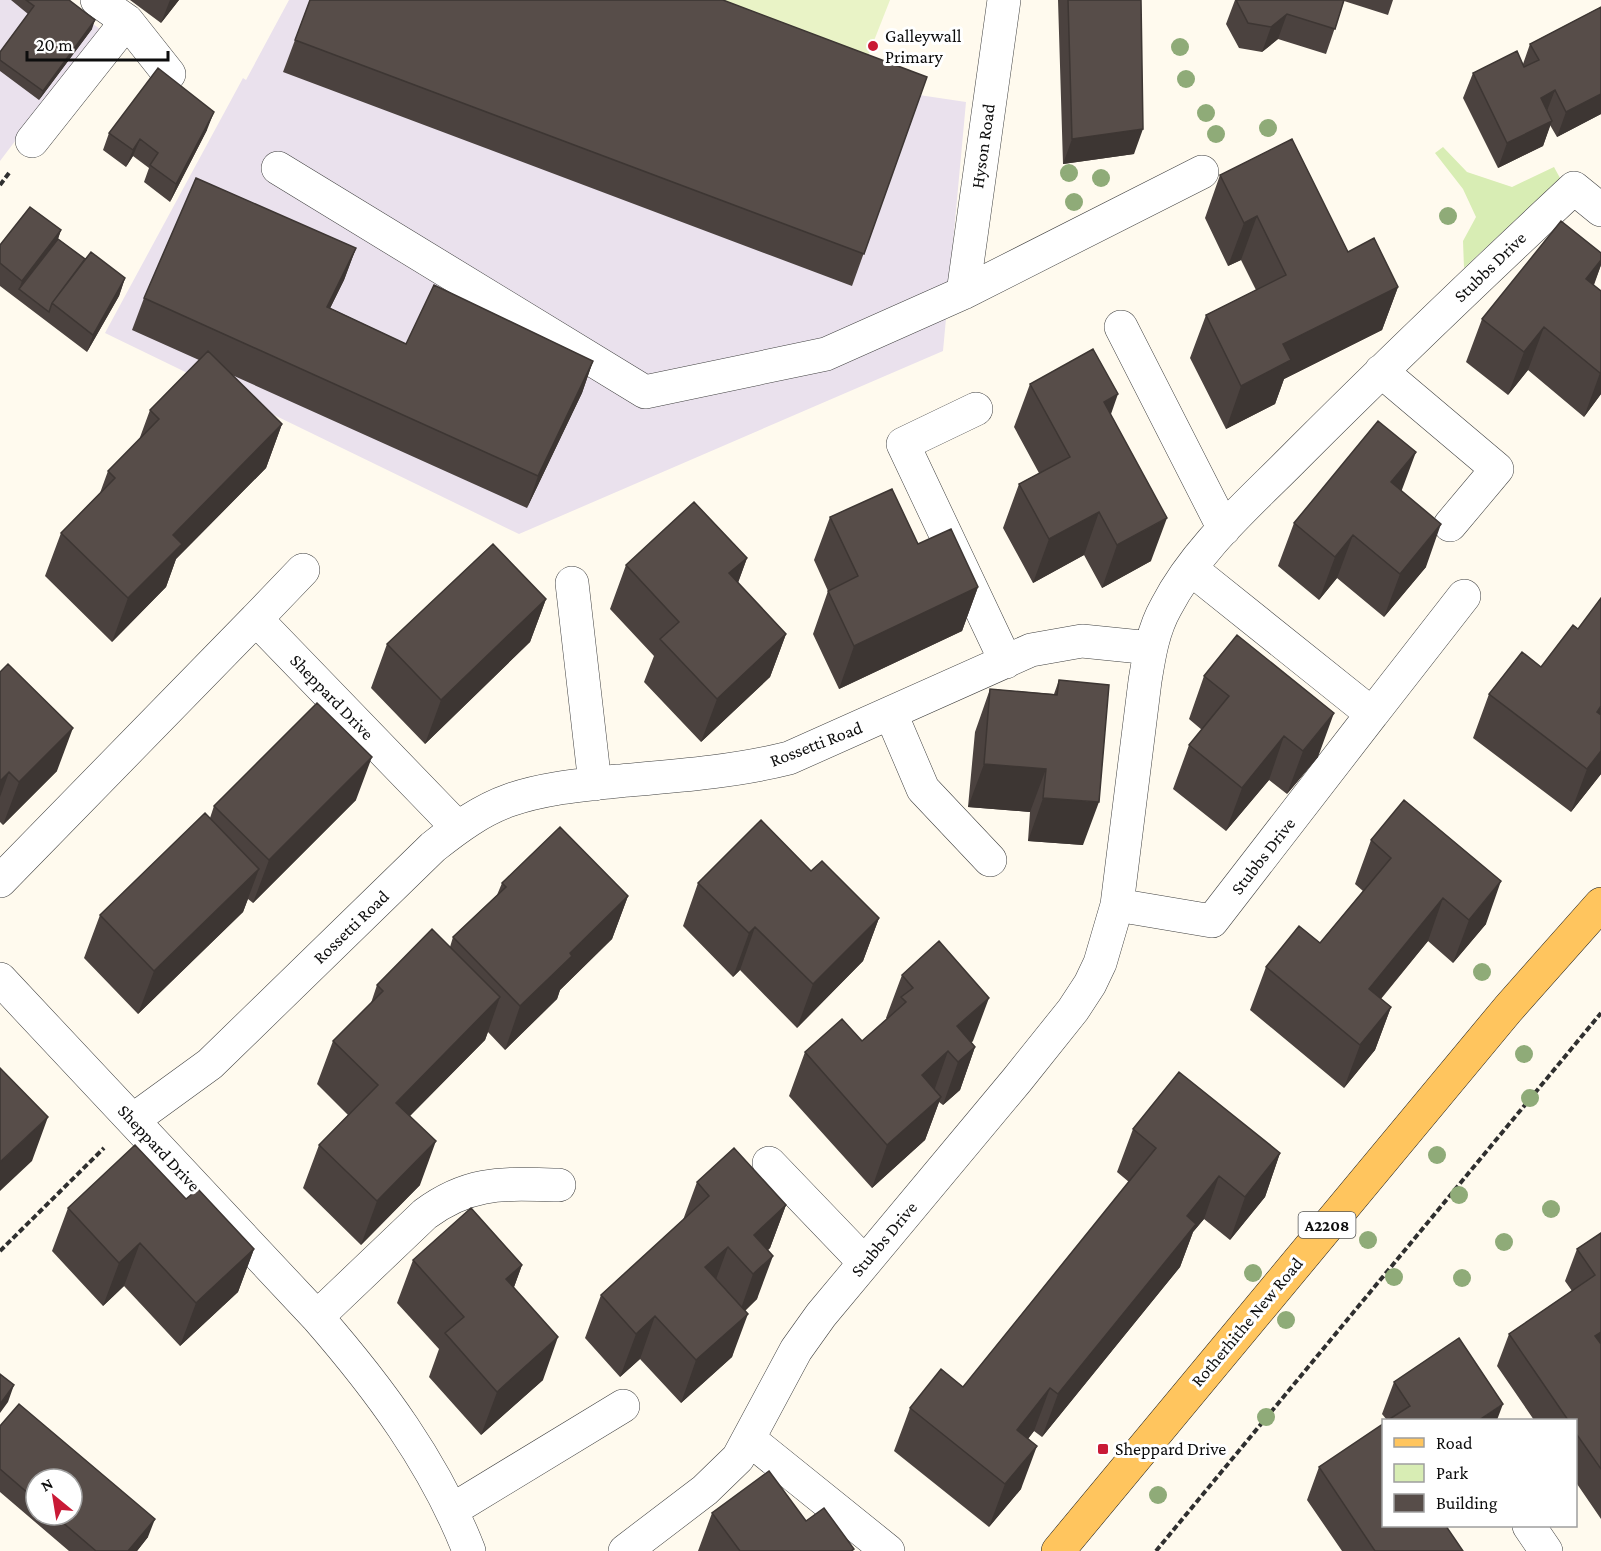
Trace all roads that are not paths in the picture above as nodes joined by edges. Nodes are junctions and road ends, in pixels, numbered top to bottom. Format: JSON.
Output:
{"nodes":[{"id":1,"x":97,"y":0,"type":"edge"},
{"id":2,"x":1004,"y":0,"type":"edge"},
{"id":3,"x":127,"y":21,"type":"junction"},
{"id":4,"x":169,"y":74,"type":"edge"},
{"id":5,"x":32,"y":141,"type":"dead end"},
{"id":6,"x":278,"y":168,"type":"dead end"},
{"id":7,"x":1202,"y":172,"type":"dead end"},
{"id":8,"x":1601,"y":210,"type":"edge"},
{"id":9,"x":963,"y":293,"type":"junction"},
{"id":10,"x":1122,"y":327,"type":"dead end"},
{"id":11,"x":1381,"y":371,"type":"junction"},
{"id":12,"x":976,"y":409,"type":"dead end"},
{"id":13,"x":1450,"y":525,"type":"dead end"},
{"id":14,"x":1224,"y":529,"type":"junction"},
{"id":15,"x":1191,"y":569,"type":"junction"},
{"id":16,"x":303,"y":570,"type":"dead end"},
{"id":17,"x":572,"y":583,"type":"dead end"},
{"id":18,"x":1464,"y":596,"type":"dead end"},
{"id":19,"x":256,"y":619,"type":"junction"},
{"id":20,"x":1151,"y":648,"type":"junction"},
{"id":21,"x":1006,"y":662,"type":"junction"},
{"id":22,"x":891,"y":714,"type":"junction"},
{"id":23,"x":1372,"y":714,"type":"junction"},
{"id":24,"x":595,"y":784,"type":"junction"},
{"id":25,"x":458,"y":828,"type":"junction"},
{"id":26,"x":990,"y":860,"type":"dead end"},
{"id":27,"x":0,"y":881,"type":"edge"},
{"id":28,"x":1601,"y":904,"type":"edge"},
{"id":29,"x":1117,"y":905,"type":"junction"},
{"id":30,"x":0,"y":980,"type":"edge"},
{"id":31,"x":132,"y":1120,"type":"junction"},
{"id":32,"x":769,"y":1163,"type":"dead end"},
{"id":33,"x":559,"y":1185,"type":"dead end"},
{"id":34,"x":864,"y":1262,"type":"junction"},
{"id":35,"x":317,"y":1317,"type":"junction"},
{"id":36,"x":623,"y":1406,"type":"dead end"},
{"id":37,"x":749,"y":1439,"type":"junction"},
{"id":38,"x":452,"y":1510,"type":"junction"},
{"id":39,"x":1530,"y":1527,"type":"edge"},
{"id":40,"x":469,"y":1551,"type":"edge"},
{"id":41,"x":625,"y":1551,"type":"edge"},
{"id":42,"x":888,"y":1551,"type":"edge"},
{"id":43,"x":1058,"y":1551,"type":"edge"},
{"id":44,"x":1546,"y":1551,"type":"edge"}],
"edges":[{"from":1,"to":3,"type":"street"},
{"from":2,"to":9,"type":"street","name":"Hyson Road"},
{"from":3,"to":4,"type":"street"},
{"from":3,"to":5,"type":"street"},
{"from":6,"to":9,"type":"street"},
{"from":7,"to":9,"type":"street"},
{"from":8,"to":11,"type":"street","name":"Stubbs Drive"},
{"from":10,"to":14,"type":"street"},
{"from":11,"to":13,"type":"street"},
{"from":11,"to":14,"type":"street","name":"Stubbs Drive"},
{"from":12,"to":21,"type":"street"},
{"from":14,"to":15,"type":"street","name":"Stubbs Drive"},
{"from":15,"to":20,"type":"street","name":"Stubbs Drive"},
{"from":15,"to":23,"type":"street"},
{"from":16,"to":19,"type":"street"},
{"from":17,"to":24,"type":"street"},
{"from":18,"to":23,"type":"street","name":"Stubbs Drive"},
{"from":19,"to":25,"type":"street","name":"Sheppard Drive"},
{"from":19,"to":27,"type":"street"},
{"from":20,"to":21,"type":"street","name":"Rossetti Road"},
{"from":20,"to":29,"type":"street","name":"Stubbs Drive"},
{"from":21,"to":22,"type":"street","name":"Rossetti Road"},
{"from":22,"to":24,"type":"street","name":"Rossetti Road"},
{"from":22,"to":26,"type":"street"},
{"from":23,"to":29,"type":"street","name":"Stubbs Drive"},
{"from":24,"to":25,"type":"street","name":"Rossetti Road"},
{"from":25,"to":31,"type":"street","name":"Rossetti Road"},
{"from":28,"to":43,"type":"main road","name":"Rotherhithe New Road","number":"A2208"},
{"from":29,"to":34,"type":"street","name":"Stubbs Drive"},
{"from":30,"to":31,"type":"street","name":"Sheppard Drive"},
{"from":31,"to":35,"type":"street","name":"Sheppard Drive"},
{"from":32,"to":34,"type":"street"},
{"from":33,"to":35,"type":"street"},
{"from":34,"to":37,"type":"street","name":"Stubbs Drive"},
{"from":35,"to":38,"type":"street","name":"Sheppard Drive"},
{"from":36,"to":38,"type":"street"},
{"from":37,"to":41,"type":"street","name":"Stubbs Drive"},
{"from":37,"to":42,"type":"street"},
{"from":38,"to":40,"type":"street","name":"Sheppard Drive"},
{"from":39,"to":44,"type":"street"}]}
